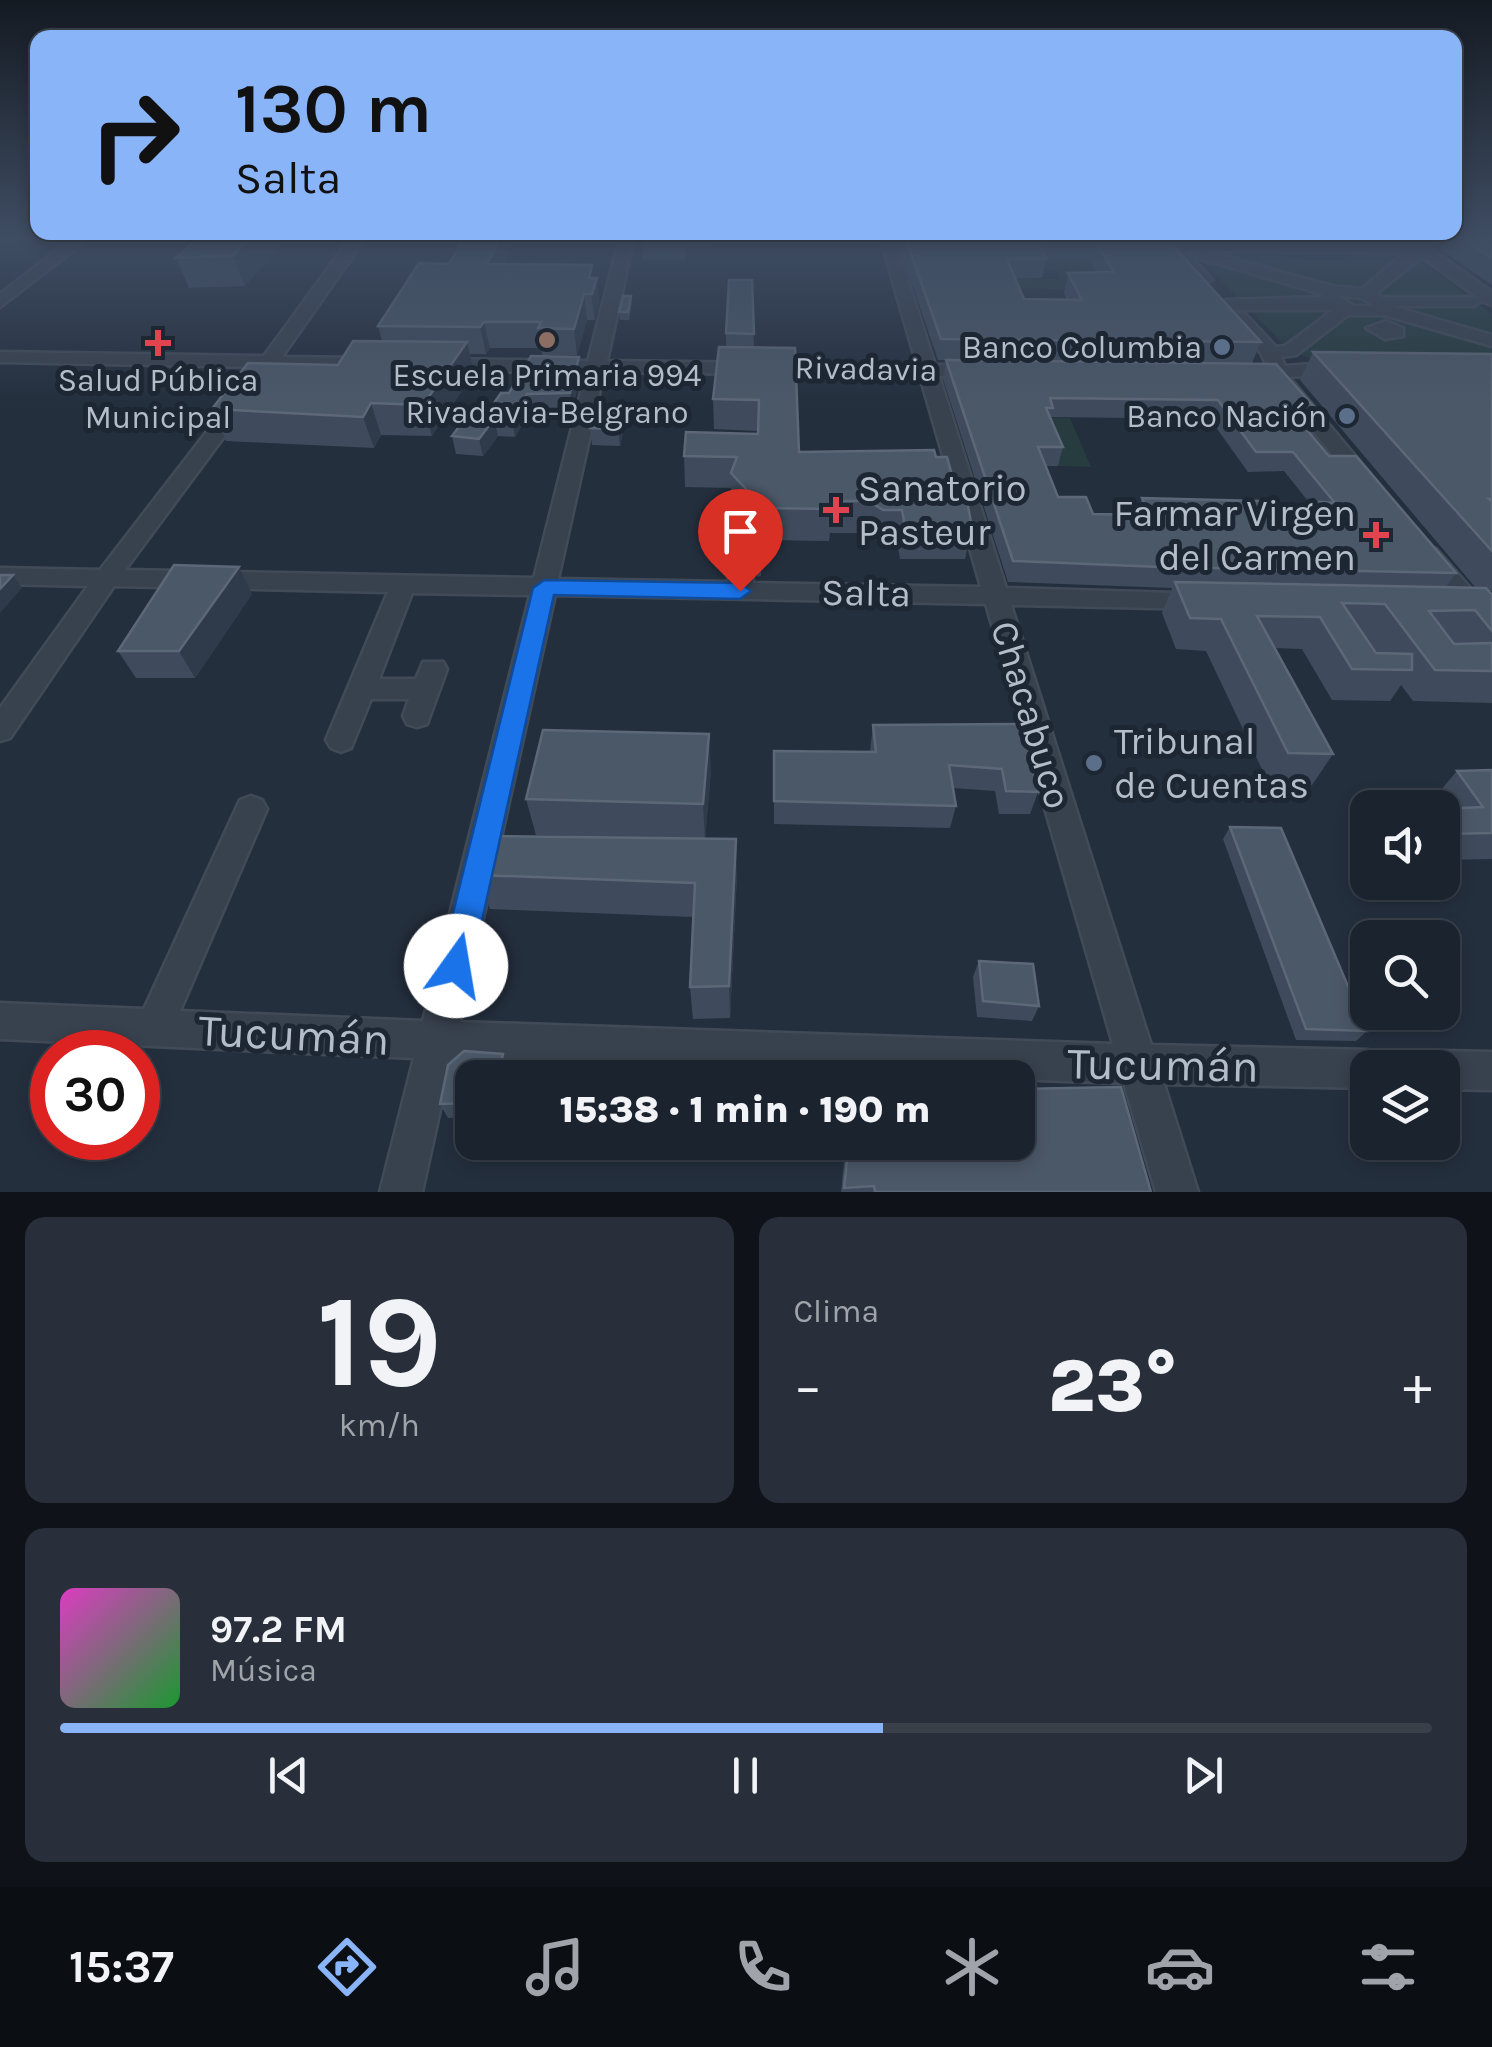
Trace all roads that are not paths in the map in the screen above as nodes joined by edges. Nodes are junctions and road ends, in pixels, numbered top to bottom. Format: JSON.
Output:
{"nodes":[{"id":1,"x":320,"y":293,"type":"edge"},
{"id":2,"x":614,"y":293,"type":"edge"},
{"id":3,"x":903,"y":293,"type":"edge"},
{"id":4,"x":1216,"y":293,"type":"edge"},
{"id":5,"x":1332,"y":293,"type":"edge"},
{"id":6,"x":1394,"y":293,"type":"edge"},
{"id":7,"x":1337,"y":294,"type":"junction"},
{"id":8,"x":1483,"y":300,"type":"edge"},
{"id":9,"x":1226,"y":305,"type":"junction"},
{"id":10,"x":1383,"y":318,"type":"junction"},
{"id":11,"x":1492,"y":342,"type":"edge"},
{"id":12,"x":0,"y":357,"type":"edge"},
{"id":13,"x":1275,"y":359,"type":"junction"},
{"id":14,"x":270,"y":363,"type":"junction"},
{"id":15,"x":382,"y":364,"type":"edge"},
{"id":16,"x":419,"y":365,"type":"edge"},
{"id":17,"x":596,"y":366,"type":"junction"},
{"id":18,"x":1352,"y":366,"type":"edge"},
{"id":19,"x":926,"y":370,"type":"junction"},
{"id":20,"x":1003,"y":371,"type":"edge"},
{"id":21,"x":1234,"y":374,"type":"edge"},
{"id":22,"x":1383,"y":502,"type":"edge"},
{"id":23,"x":731,"y":522,"type":"dead end"},
{"id":24,"x":1408,"y":532,"type":"edge"},
{"id":25,"x":0,"y":576,"type":"edge"},
{"id":26,"x":106,"y":579,"type":"junction"},
{"id":27,"x":403,"y":585,"type":"junction"},
{"id":28,"x":544,"y":588,"type":"junction"},
{"id":29,"x":740,"y":591,"type":"junction"},
{"id":30,"x":994,"y":595,"type":"junction"},
{"id":31,"x":1233,"y":600,"type":"edge"},
{"id":32,"x":1436,"y":606,"type":"edge"},
{"id":33,"x":1482,"y":607,"type":"edge"},
{"id":34,"x":1492,"y":630,"type":"edge"},
{"id":35,"x":362,"y":689,"type":"junction"},
{"id":36,"x":417,"y":716,"type":"dead end"},
{"id":37,"x":0,"y":730,"type":"edge"},
{"id":38,"x":341,"y":740,"type":"dead end"},
{"id":39,"x":251,"y":809,"type":"dead end"},
{"id":40,"x":0,"y":1021,"type":"edge"},
{"id":41,"x":154,"y":1028,"type":"junction"},
{"id":42,"x":438,"y":1042,"type":"junction"},
{"id":43,"x":1137,"y":1066,"type":"junction"},
{"id":44,"x":1350,"y":1069,"type":"edge"},
{"id":45,"x":1460,"y":1070,"type":"edge"},
{"id":46,"x":1492,"y":1071,"type":"edge"},
{"id":47,"x":401,"y":1192,"type":"edge"},
{"id":48,"x":1177,"y":1192,"type":"edge"}],
"edges":[{"from":1,"to":14,"type":"street"},
{"from":2,"to":17,"type":"street"},
{"from":3,"to":19,"type":"street","name":"Chacabuco"},
{"from":4,"to":9,"type":"street"},
{"from":5,"to":7,"type":"street"},
{"from":6,"to":10,"type":"street"},
{"from":7,"to":9,"type":"street"},
{"from":7,"to":10,"type":"street"},
{"from":7,"to":13,"type":"street"},
{"from":8,"to":10,"type":"street"},
{"from":9,"to":13,"type":"street"},
{"from":10,"to":11,"type":"street"},
{"from":12,"to":14,"type":"street"},
{"from":13,"to":18,"type":"street"},
{"from":13,"to":21,"type":"street"},
{"from":13,"to":22,"type":"street"},
{"from":14,"to":15,"type":"street"},
{"from":14,"to":26,"type":"street"},
{"from":16,"to":17,"type":"street","name":"Rivadavia"},
{"from":17,"to":19,"type":"street","name":"Rivadavia"},
{"from":17,"to":28,"type":"street"},
{"from":19,"to":20,"type":"street","name":"Rivadavia"},
{"from":19,"to":30,"type":"street","name":"Chacabuco"},
{"from":23,"to":29,"type":"street"},
{"from":24,"to":33,"type":"street"},
{"from":25,"to":26,"type":"street","name":"Salta"},
{"from":26,"to":27,"type":"street","name":"Salta"},
{"from":26,"to":37,"type":"street"},
{"from":27,"to":28,"type":"street","name":"Salta"},
{"from":27,"to":35,"type":"street"},
{"from":28,"to":29,"type":"street","name":"Salta"},
{"from":28,"to":42,"type":"street"},
{"from":29,"to":30,"type":"street","name":"Salta"},
{"from":30,"to":31,"type":"street","name":"Salta"},
{"from":30,"to":43,"type":"street","name":"Chacabuco"},
{"from":32,"to":33,"type":"street"},
{"from":33,"to":34,"type":"street"},
{"from":35,"to":36,"type":"street"},
{"from":35,"to":38,"type":"street"},
{"from":39,"to":41,"type":"street"},
{"from":40,"to":41,"type":"street","name":"Tucumán"},
{"from":41,"to":42,"type":"street","name":"Tucumán"},
{"from":42,"to":43,"type":"street","name":"Tucumán"},
{"from":42,"to":47,"type":"street"},
{"from":43,"to":44,"type":"street","name":"Tucumán"},
{"from":43,"to":48,"type":"street","name":"Chacabuco"},
{"from":45,"to":46,"type":"street"}]}
